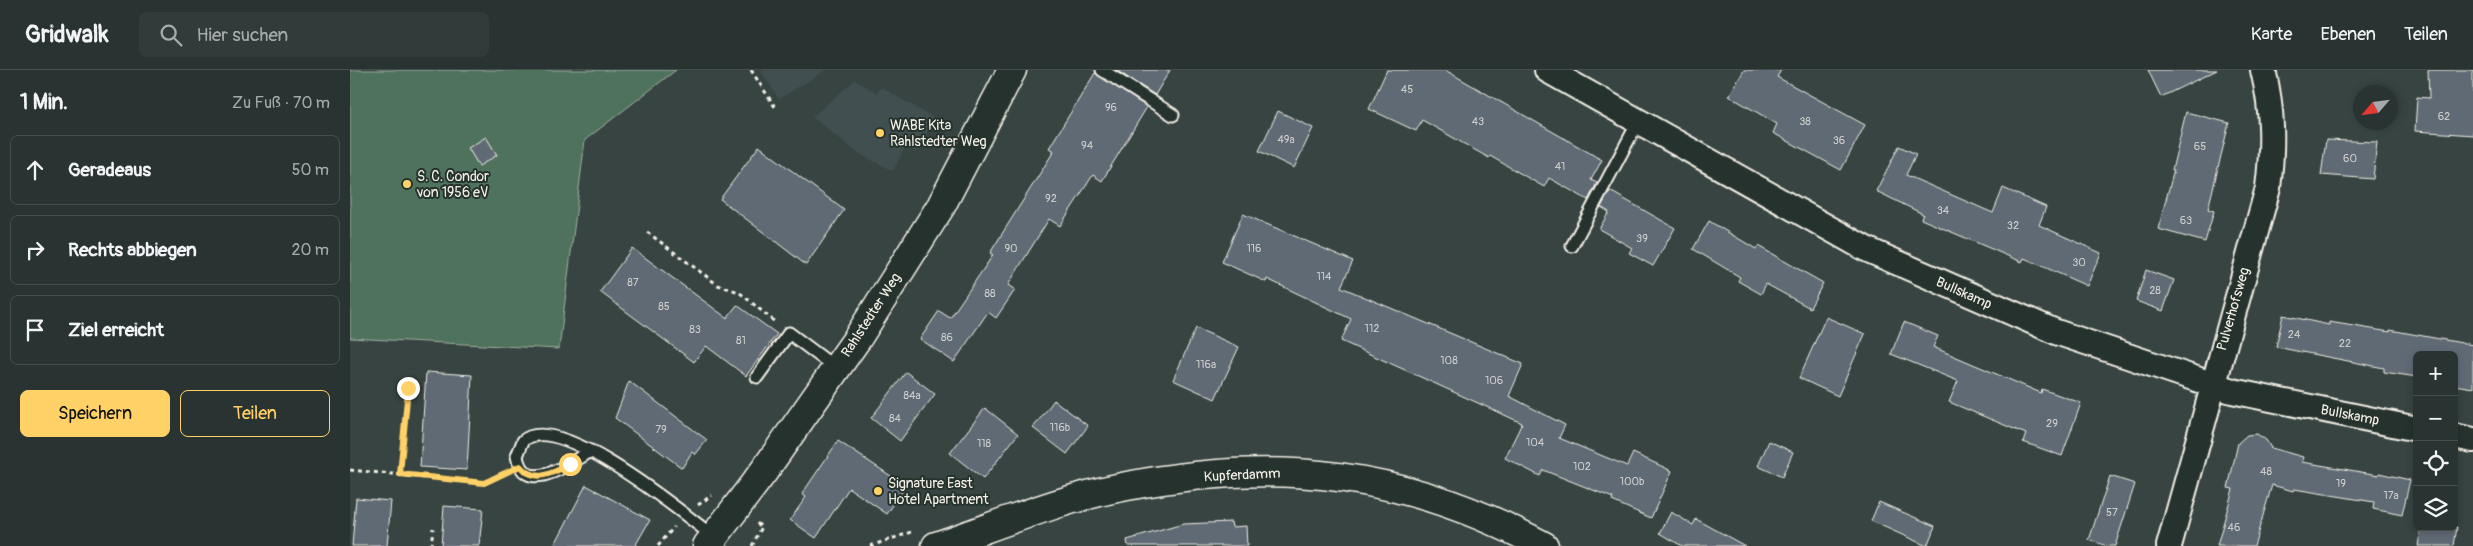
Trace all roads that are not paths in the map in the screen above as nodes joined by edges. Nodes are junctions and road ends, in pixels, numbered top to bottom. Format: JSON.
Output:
{"nodes":[{"id":1,"x":1012,"y":70,"type":"edge"},
{"id":2,"x":1102,"y":70,"type":"edge"},
{"id":3,"x":1547,"y":70,"type":"edge"},
{"id":4,"x":2264,"y":70,"type":"edge"},
{"id":5,"x":1173,"y":115,"type":"dead end"},
{"id":6,"x":1638,"y":122,"type":"junction"},
{"id":7,"x":1572,"y":246,"type":"dead end"},
{"id":8,"x":836,"y":369,"type":"junction"},
{"id":9,"x":757,"y":377,"type":"dead end"},
{"id":10,"x":2213,"y":385,"type":"junction"},
{"id":11,"x":2413,"y":428,"type":"edge"},
{"id":12,"x":2458,"y":437,"type":"edge"},
{"id":13,"x":2473,"y":440,"type":"edge"},
{"id":14,"x":591,"y":451,"type":"junction"},
{"id":15,"x":711,"y":542,"type":"edge"},
{"id":16,"x":936,"y":546,"type":"edge"},
{"id":17,"x":1544,"y":546,"type":"edge"},
{"id":18,"x":2169,"y":546,"type":"edge"}],
"edges":[{"from":1,"to":8,"type":"street","name":"Rahlstedter Weg"},
{"from":2,"to":5,"type":"lane"},
{"from":3,"to":6,"type":"street","name":"Bullskamp"},
{"from":4,"to":10,"type":"street","name":"Pulverhofsweg"},
{"from":6,"to":7,"type":"lane"},
{"from":6,"to":10,"type":"street","name":"Bullskamp"},
{"from":8,"to":9,"type":"lane"},
{"from":8,"to":15,"type":"street","name":"Rahlstedter Weg"},
{"from":10,"to":11,"type":"street","name":"Bullskamp"},
{"from":10,"to":18,"type":"street","name":"Pulverhofsweg"},
{"from":12,"to":13,"type":"street"},
{"from":14,"to":14,"type":"lane"},
{"from":14,"to":15,"type":"lane"},
{"from":16,"to":17,"type":"street","name":"Kupferdamm"}]}
